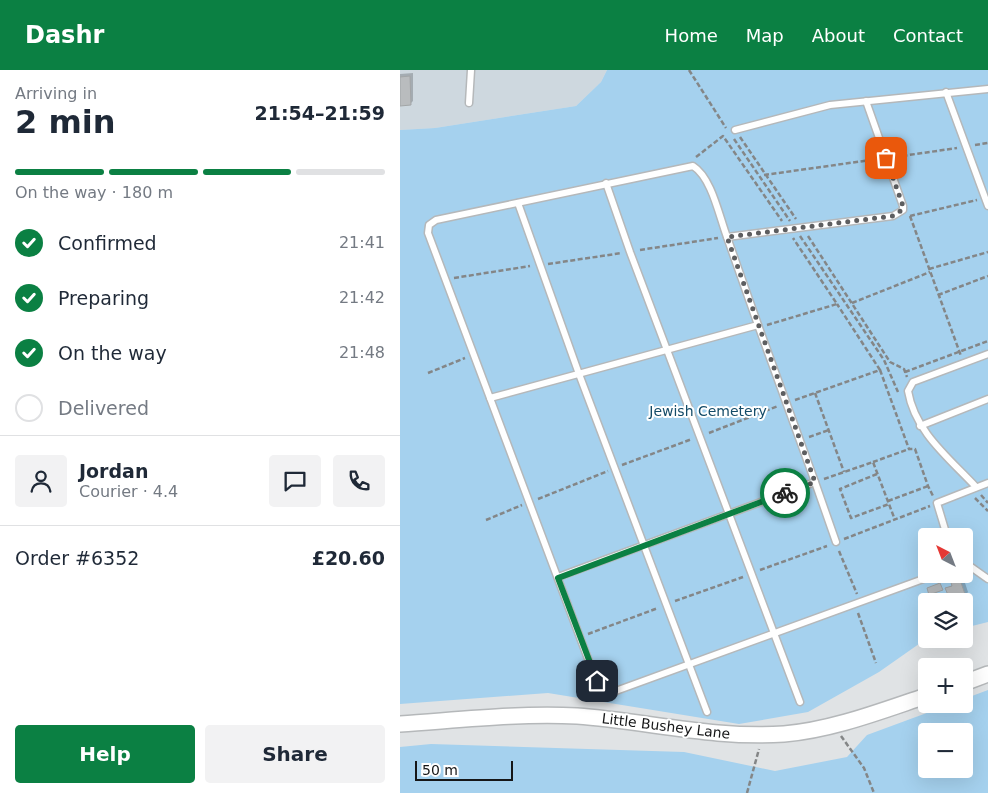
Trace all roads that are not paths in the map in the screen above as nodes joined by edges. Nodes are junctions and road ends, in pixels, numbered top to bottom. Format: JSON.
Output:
{"nodes":[{"id":1,"x":471,"y":70,"type":"edge"},
{"id":2,"x":988,"y":89,"type":"edge"},
{"id":3,"x":946,"y":92,"type":"junction"},
{"id":4,"x":866,"y":101,"type":"junction"},
{"id":5,"x":469,"y":103,"type":"dead end"},
{"id":6,"x":735,"y":130,"type":"road end"},
{"id":7,"x":606,"y":184,"type":"junction"},
{"id":8,"x":518,"y":202,"type":"junction"},
{"id":9,"x":988,"y":206,"type":"edge"},
{"id":10,"x":727,"y":237,"type":"junction"},
{"id":11,"x":758,"y":325,"type":"junction"},
{"id":12,"x":667,"y":350,"type":"junction"},
{"id":13,"x":988,"y":354,"type":"edge"},
{"id":14,"x":579,"y":374,"type":"junction"},
{"id":15,"x":490,"y":398,"type":"junction"},
{"id":16,"x":988,"y":399,"type":"edge"},
{"id":17,"x":920,"y":426,"type":"junction"},
{"id":18,"x":815,"y":482,"type":"junction"},
{"id":19,"x":988,"y":483,"type":"edge"},
{"id":20,"x":976,"y":487,"type":"junction"},
{"id":21,"x":729,"y":514,"type":"junction"},
{"id":22,"x":945,"y":528,"type":"edge"},
{"id":23,"x":836,"y":542,"type":"road end"},
{"id":24,"x":645,"y":545,"type":"junction"},
{"id":25,"x":973,"y":568,"type":"edge"},
{"id":26,"x":558,"y":578,"type":"junction"},
{"id":27,"x":988,"y":579,"type":"edge"},
{"id":28,"x":918,"y":581,"type":"edge"},
{"id":29,"x":774,"y":634,"type":"junction"},
{"id":30,"x":689,"y":665,"type":"junction"},
{"id":31,"x":988,"y":674,"type":"edge"},
{"id":32,"x":973,"y":680,"type":"edge"},
{"id":33,"x":918,"y":698,"type":"edge"},
{"id":34,"x":800,"y":702,"type":"dead end"},
{"id":35,"x":707,"y":712,"type":"dead end"},
{"id":36,"x":400,"y":724,"type":"edge"}],
"edges":[{"from":1,"to":5,"type":"lane"},
{"from":2,"to":3,"type":"lane"},
{"from":3,"to":4,"type":"lane"},
{"from":3,"to":9,"type":"lane"},
{"from":4,"to":6,"type":"lane"},
{"from":4,"to":10,"type":"lane"},
{"from":7,"to":8,"type":"lane"},
{"from":7,"to":10,"type":"lane"},
{"from":7,"to":12,"type":"lane"},
{"from":8,"to":14,"type":"lane"},
{"from":8,"to":15,"type":"lane"},
{"from":10,"to":11,"type":"lane"},
{"from":11,"to":12,"type":"lane"},
{"from":11,"to":18,"type":"lane"},
{"from":12,"to":14,"type":"lane"},
{"from":12,"to":21,"type":"lane"},
{"from":13,"to":17,"type":"lane"},
{"from":14,"to":15,"type":"lane"},
{"from":14,"to":24,"type":"lane"},
{"from":15,"to":26,"type":"lane"},
{"from":16,"to":17,"type":"lane"},
{"from":17,"to":20,"type":"lane"},
{"from":18,"to":21,"type":"lane"},
{"from":18,"to":23,"type":"lane"},
{"from":19,"to":20,"type":"lane"},
{"from":20,"to":22,"type":"lane"},
{"from":21,"to":24,"type":"lane"},
{"from":21,"to":29,"type":"lane"},
{"from":24,"to":26,"type":"lane"},
{"from":24,"to":30,"type":"lane"},
{"from":25,"to":27,"type":"lane"},
{"from":26,"to":30,"type":"lane"},
{"from":28,"to":29,"type":"lane"},
{"from":29,"to":30,"type":"lane"},
{"from":29,"to":34,"type":"lane"},
{"from":30,"to":35,"type":"lane"},
{"from":31,"to":32,"type":"street"},
{"from":33,"to":36,"type":"street","name":"Little Bushey Lane"}]}
